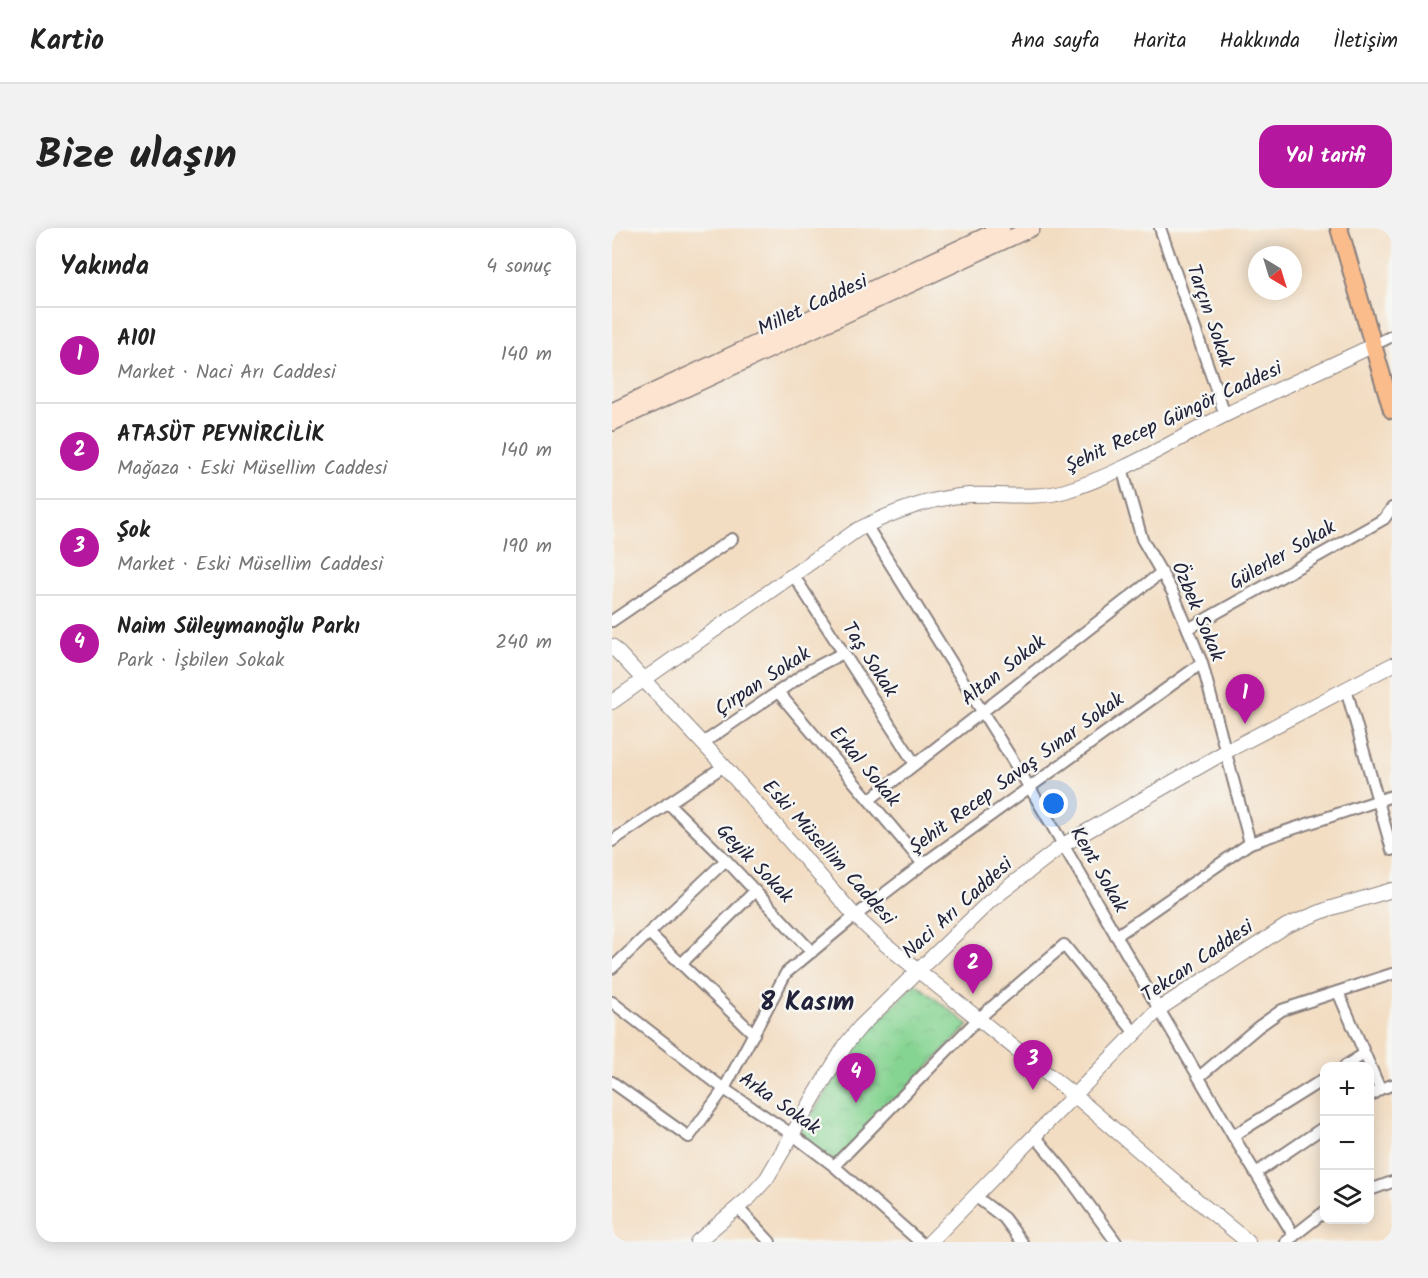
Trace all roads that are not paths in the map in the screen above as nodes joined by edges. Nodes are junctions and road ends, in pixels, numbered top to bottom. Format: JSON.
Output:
{"nodes":[{"id":1,"x":1032,"y":228,"type":"edge"},
{"id":2,"x":1160,"y":228,"type":"edge"},
{"id":3,"x":1339,"y":228,"type":"edge"},
{"id":4,"x":1350,"y":228,"type":"edge"},
{"id":5,"x":992,"y":234,"type":"edge"},
{"id":6,"x":783,"y":337,"type":"junction"},
{"id":7,"x":1383,"y":341,"type":"edge"},
{"id":8,"x":1392,"y":375,"type":"edge"},
{"id":9,"x":1392,"y":410,"type":"edge"},
{"id":10,"x":612,"y":411,"type":"edge"},
{"id":11,"x":1225,"y":415,"type":"junction"},
{"id":12,"x":612,"y":423,"type":"edge"},
{"id":13,"x":1122,"y":468,"type":"junction"},
{"id":14,"x":1392,"y":508,"type":"edge"},
{"id":15,"x":866,"y":525,"type":"junction"},
{"id":16,"x":732,"y":539,"type":"dead end"},
{"id":17,"x":1162,"y":572,"type":"junction"},
{"id":18,"x":794,"y":576,"type":"junction"},
{"id":19,"x":612,"y":621,"type":"edge"},
{"id":20,"x":1188,"y":629,"type":"junction"},
{"id":21,"x":612,"y":646,"type":"edge"},
{"id":22,"x":843,"y":653,"type":"junction"},
{"id":23,"x":1202,"y":663,"type":"junction"},
{"id":24,"x":1392,"y":665,"type":"edge"},
{"id":25,"x":645,"y":680,"type":"junction"},
{"id":26,"x":1346,"y":689,"type":"junction"},
{"id":27,"x":778,"y":692,"type":"junction"},
{"id":28,"x":612,"y":702,"type":"edge"},
{"id":29,"x":981,"y":712,"type":"junction"},
{"id":30,"x":703,"y":743,"type":"junction"},
{"id":31,"x":1225,"y":752,"type":"junction"},
{"id":32,"x":915,"y":764,"type":"junction"},
{"id":33,"x":724,"y":766,"type":"junction"},
{"id":34,"x":1030,"y":788,"type":"junction"},
{"id":35,"x":1392,"y":796,"type":"edge"},
{"id":36,"x":869,"y":800,"type":"junction"},
{"id":37,"x":1377,"y":801,"type":"junction"},
{"id":38,"x":668,"y":803,"type":"junction"},
{"id":39,"x":612,"y":841,"type":"edge"},
{"id":40,"x":1250,"y":843,"type":"junction"},
{"id":41,"x":1064,"y":845,"type":"junction"},
{"id":42,"x":1392,"y":850,"type":"edge"},
{"id":43,"x":726,"y":860,"type":"junction"},
{"id":44,"x":923,"y":864,"type":"junction"},
{"id":45,"x":1392,"y":890,"type":"edge"},
{"id":46,"x":755,"y":891,"type":"junction"},
{"id":47,"x":855,"y":916,"type":"junction"},
{"id":48,"x":649,"y":933,"type":"junction"},
{"id":49,"x":1116,"y":936,"type":"junction"},
{"id":50,"x":812,"y":952,"type":"junction"},
{"id":51,"x":681,"y":963,"type":"junction"},
{"id":52,"x":612,"y":968,"type":"edge"},
{"id":53,"x":918,"y":970,"type":"junction"},
{"id":54,"x":1392,"y":974,"type":"edge"},
{"id":55,"x":1338,"y":992,"type":"junction"},
{"id":56,"x":612,"y":1002,"type":"edge"},
{"id":57,"x":1159,"y":1009,"type":"junction"},
{"id":58,"x":978,"y":1019,"type":"junction"},
{"id":59,"x":1136,"y":1033,"type":"junction"},
{"id":60,"x":754,"y":1034,"type":"junction"},
{"id":61,"x":1364,"y":1054,"type":"junction"},
{"id":62,"x":1351,"y":1062,"type":"edge"},
{"id":63,"x":1199,"y":1077,"type":"junction"},
{"id":64,"x":612,"y":1082,"type":"edge"},
{"id":65,"x":1320,"y":1082,"type":"edge"},
{"id":66,"x":1392,"y":1085,"type":"edge"},
{"id":67,"x":724,"y":1089,"type":"junction"},
{"id":68,"x":1380,"y":1089,"type":"junction"},
{"id":69,"x":1374,"y":1093,"type":"edge"},
{"id":70,"x":1074,"y":1096,"type":"junction"},
{"id":71,"x":1320,"y":1130,"type":"edge"},
{"id":72,"x":793,"y":1135,"type":"junction"},
{"id":73,"x":1035,"y":1135,"type":"junction"},
{"id":74,"x":1233,"y":1136,"type":"junction"},
{"id":75,"x":834,"y":1166,"type":"junction"},
{"id":76,"x":1256,"y":1173,"type":"junction"},
{"id":77,"x":1392,"y":1182,"type":"edge"},
{"id":78,"x":1374,"y":1189,"type":"edge"},
{"id":79,"x":975,"y":1196,"type":"junction"},
{"id":80,"x":738,"y":1208,"type":"junction"},
{"id":81,"x":1320,"y":1215,"type":"edge"},
{"id":82,"x":1290,"y":1239,"type":"edge"},
{"id":83,"x":697,"y":1242,"type":"edge"},
{"id":84,"x":770,"y":1242,"type":"edge"},
{"id":85,"x":920,"y":1242,"type":"edge"},
{"id":86,"x":930,"y":1242,"type":"edge"},
{"id":87,"x":1022,"y":1242,"type":"edge"},
{"id":88,"x":1116,"y":1242,"type":"edge"},
{"id":89,"x":1248,"y":1242,"type":"edge"}],
"edges":[{"from":1,"to":5,"type":"main road","name":"Millet Caddesi"},
{"from":2,"to":11,"type":"street","name":"Tarçın Sokak"},
{"from":3,"to":7,"type":"main road"},
{"from":4,"to":7,"type":"main road"},
{"from":5,"to":6,"type":"main road","name":"Millet Caddesi"},
{"from":6,"to":10,"type":"main road","name":"Millet Caddesi"},
{"from":6,"to":12,"type":"main road","name":"Millet Caddesi"},
{"from":7,"to":8,"type":"main road"},
{"from":7,"to":9,"type":"main road"},
{"from":7,"to":11,"type":"street","name":"Şehit Recep Güngör Caddesi"},
{"from":11,"to":13,"type":"street","name":"Şehit Recep Güngör Caddesi"},
{"from":13,"to":15,"type":"street","name":"Şehit Recep Güngör Caddesi"},
{"from":13,"to":17,"type":"street","name":"Özbek Sokak"},
{"from":14,"to":20,"type":"street","name":"Gülerler Sokak"},
{"from":15,"to":18,"type":"street","name":"Şehit Recep Güngör Caddesi"},
{"from":15,"to":29,"type":"street","name":"Kent Sokak"},
{"from":16,"to":19,"type":"street"},
{"from":17,"to":20,"type":"street","name":"Özbek Sokak"},
{"from":17,"to":29,"type":"street","name":"Altan Sokak"},
{"from":18,"to":22,"type":"street","name":"Taş Sokak"},
{"from":18,"to":25,"type":"street","name":"Şehit Recep Güngör Caddesi"},
{"from":20,"to":23,"type":"street","name":"Özbek Sokak"},
{"from":21,"to":25,"type":"street","name":"Eski Müsellim Caddesi"},
{"from":22,"to":27,"type":"street","name":"Çırpan Sokak"},
{"from":22,"to":32,"type":"street","name":"Taş Sokak"},
{"from":23,"to":31,"type":"street","name":"Özbek Sokak"},
{"from":23,"to":34,"type":"street","name":"Şehit Recep Savaş Sınar Sokak"},
{"from":24,"to":26,"type":"street","name":"Naci Arı Caddesi"},
{"from":25,"to":28,"type":"street","name":"Şehit Recep Güngör Caddesi"},
{"from":25,"to":30,"type":"street","name":"Eski Müsellim Caddesi"},
{"from":26,"to":31,"type":"street","name":"Naci Arı Caddesi"},
{"from":26,"to":37,"type":"street"},
{"from":27,"to":30,"type":"street","name":"Çırpan Sokak"},
{"from":27,"to":36,"type":"street","name":"Erkal Sokak"},
{"from":29,"to":32,"type":"street","name":"Altan Sokak"},
{"from":29,"to":34,"type":"street","name":"Kent Sokak"},
{"from":30,"to":33,"type":"street","name":"Eski Müsellim Caddesi"},
{"from":31,"to":40,"type":"street","name":"Özbek Sokak"},
{"from":31,"to":41,"type":"street","name":"Naci Arı Caddesi"},
{"from":32,"to":36,"type":"street","name":"Altan Sokak"},
{"from":33,"to":38,"type":"street"},
{"from":33,"to":47,"type":"street","name":"Eski Müsellim Caddesi"},
{"from":34,"to":41,"type":"street","name":"Kent Sokak"},
{"from":34,"to":44,"type":"street","name":"Şehit Recep Savaş Sınar Sokak"},
{"from":35,"to":37,"type":"street"},
{"from":36,"to":44,"type":"street","name":"Erkal Sokak"},
{"from":37,"to":40,"type":"street"},
{"from":37,"to":42,"type":"street"},
{"from":38,"to":39,"type":"street"},
{"from":38,"to":43,"type":"street","name":"Geyik Sokak"},
{"from":40,"to":49,"type":"street"},
{"from":41,"to":49,"type":"street","name":"Kent Sokak"},
{"from":41,"to":53,"type":"street","name":"Naci Arı Caddesi"},
{"from":43,"to":46,"type":"street","name":"Geyik Sokak"},
{"from":43,"to":48,"type":"street"},
{"from":44,"to":47,"type":"street","name":"Şehit Recep Savaş Sınar Sokak"},
{"from":45,"to":57,"type":"street","name":"Tekcan Caddesi"},
{"from":46,"to":50,"type":"street","name":"Geyik Sokak"},
{"from":46,"to":51,"type":"street"},
{"from":47,"to":50,"type":"street","name":"Şehit Recep Savaş Sınar Sokak"},
{"from":47,"to":53,"type":"street","name":"Eski Müsellim Caddesi"},
{"from":48,"to":51,"type":"street"},
{"from":48,"to":52,"type":"street"},
{"from":49,"to":57,"type":"street","name":"Kent Sokak"},
{"from":50,"to":60,"type":"street","name":"Şehit Recep Savaş Sınar Sokak"},
{"from":51,"to":60,"type":"street"},
{"from":53,"to":58,"type":"street","name":"Eski Müsellim Caddesi"},
{"from":53,"to":72,"type":"street","name":"Naci Arı Caddesi"},
{"from":54,"to":55,"type":"street"},
{"from":55,"to":61,"type":"street"},
{"from":55,"to":63,"type":"street"},
{"from":56,"to":67,"type":"street","name":"Arka Sokak"},
{"from":57,"to":59,"type":"street","name":"Tekcan Caddesi"},
{"from":57,"to":63,"type":"street","name":"Kent Sokak"},
{"from":58,"to":59,"type":"street"},
{"from":58,"to":70,"type":"street","name":"Eski Müsellim Caddesi"},
{"from":58,"to":75,"type":"street"},
{"from":59,"to":70,"type":"street","name":"Tekcan Caddesi"},
{"from":60,"to":67,"type":"street","name":"Şehit Recep Savaş Sınar Sokak"},
{"from":61,"to":62,"type":"street"},
{"from":61,"to":68,"type":"street"},
{"from":63,"to":74,"type":"street","name":"Kent Sokak"},
{"from":64,"to":67,"type":"street","name":"Şehit Recep Savaş Sınar Sokak"},
{"from":65,"to":74,"type":"street"},
{"from":66,"to":68,"type":"street"},
{"from":67,"to":72,"type":"street","name":"Arka Sokak"},
{"from":68,"to":69,"type":"street"},
{"from":70,"to":73,"type":"street","name":"Tekcan Caddesi"},
{"from":70,"to":89,"type":"street","name":"Eski Müsellim Caddesi"},
{"from":71,"to":76,"type":"street"},
{"from":72,"to":75,"type":"street","name":"Arka Sokak"},
{"from":72,"to":80,"type":"street","name":"Naci Arı Caddesi"},
{"from":73,"to":79,"type":"street","name":"Tekcan Caddesi"},
{"from":73,"to":88,"type":"street"},
{"from":74,"to":76,"type":"street","name":"Kent Sokak"},
{"from":75,"to":85,"type":"street","name":"Arka Sokak"},
{"from":76,"to":82,"type":"street","name":"Kent Sokak"},
{"from":77,"to":78,"type":"street"},
{"from":79,"to":86,"type":"street","name":"Tekcan Caddesi"},
{"from":79,"to":87,"type":"street"},
{"from":80,"to":83,"type":"street","name":"Naci Arı Caddesi"},
{"from":80,"to":84,"type":"street"},
{"from":81,"to":82,"type":"street"}]}
